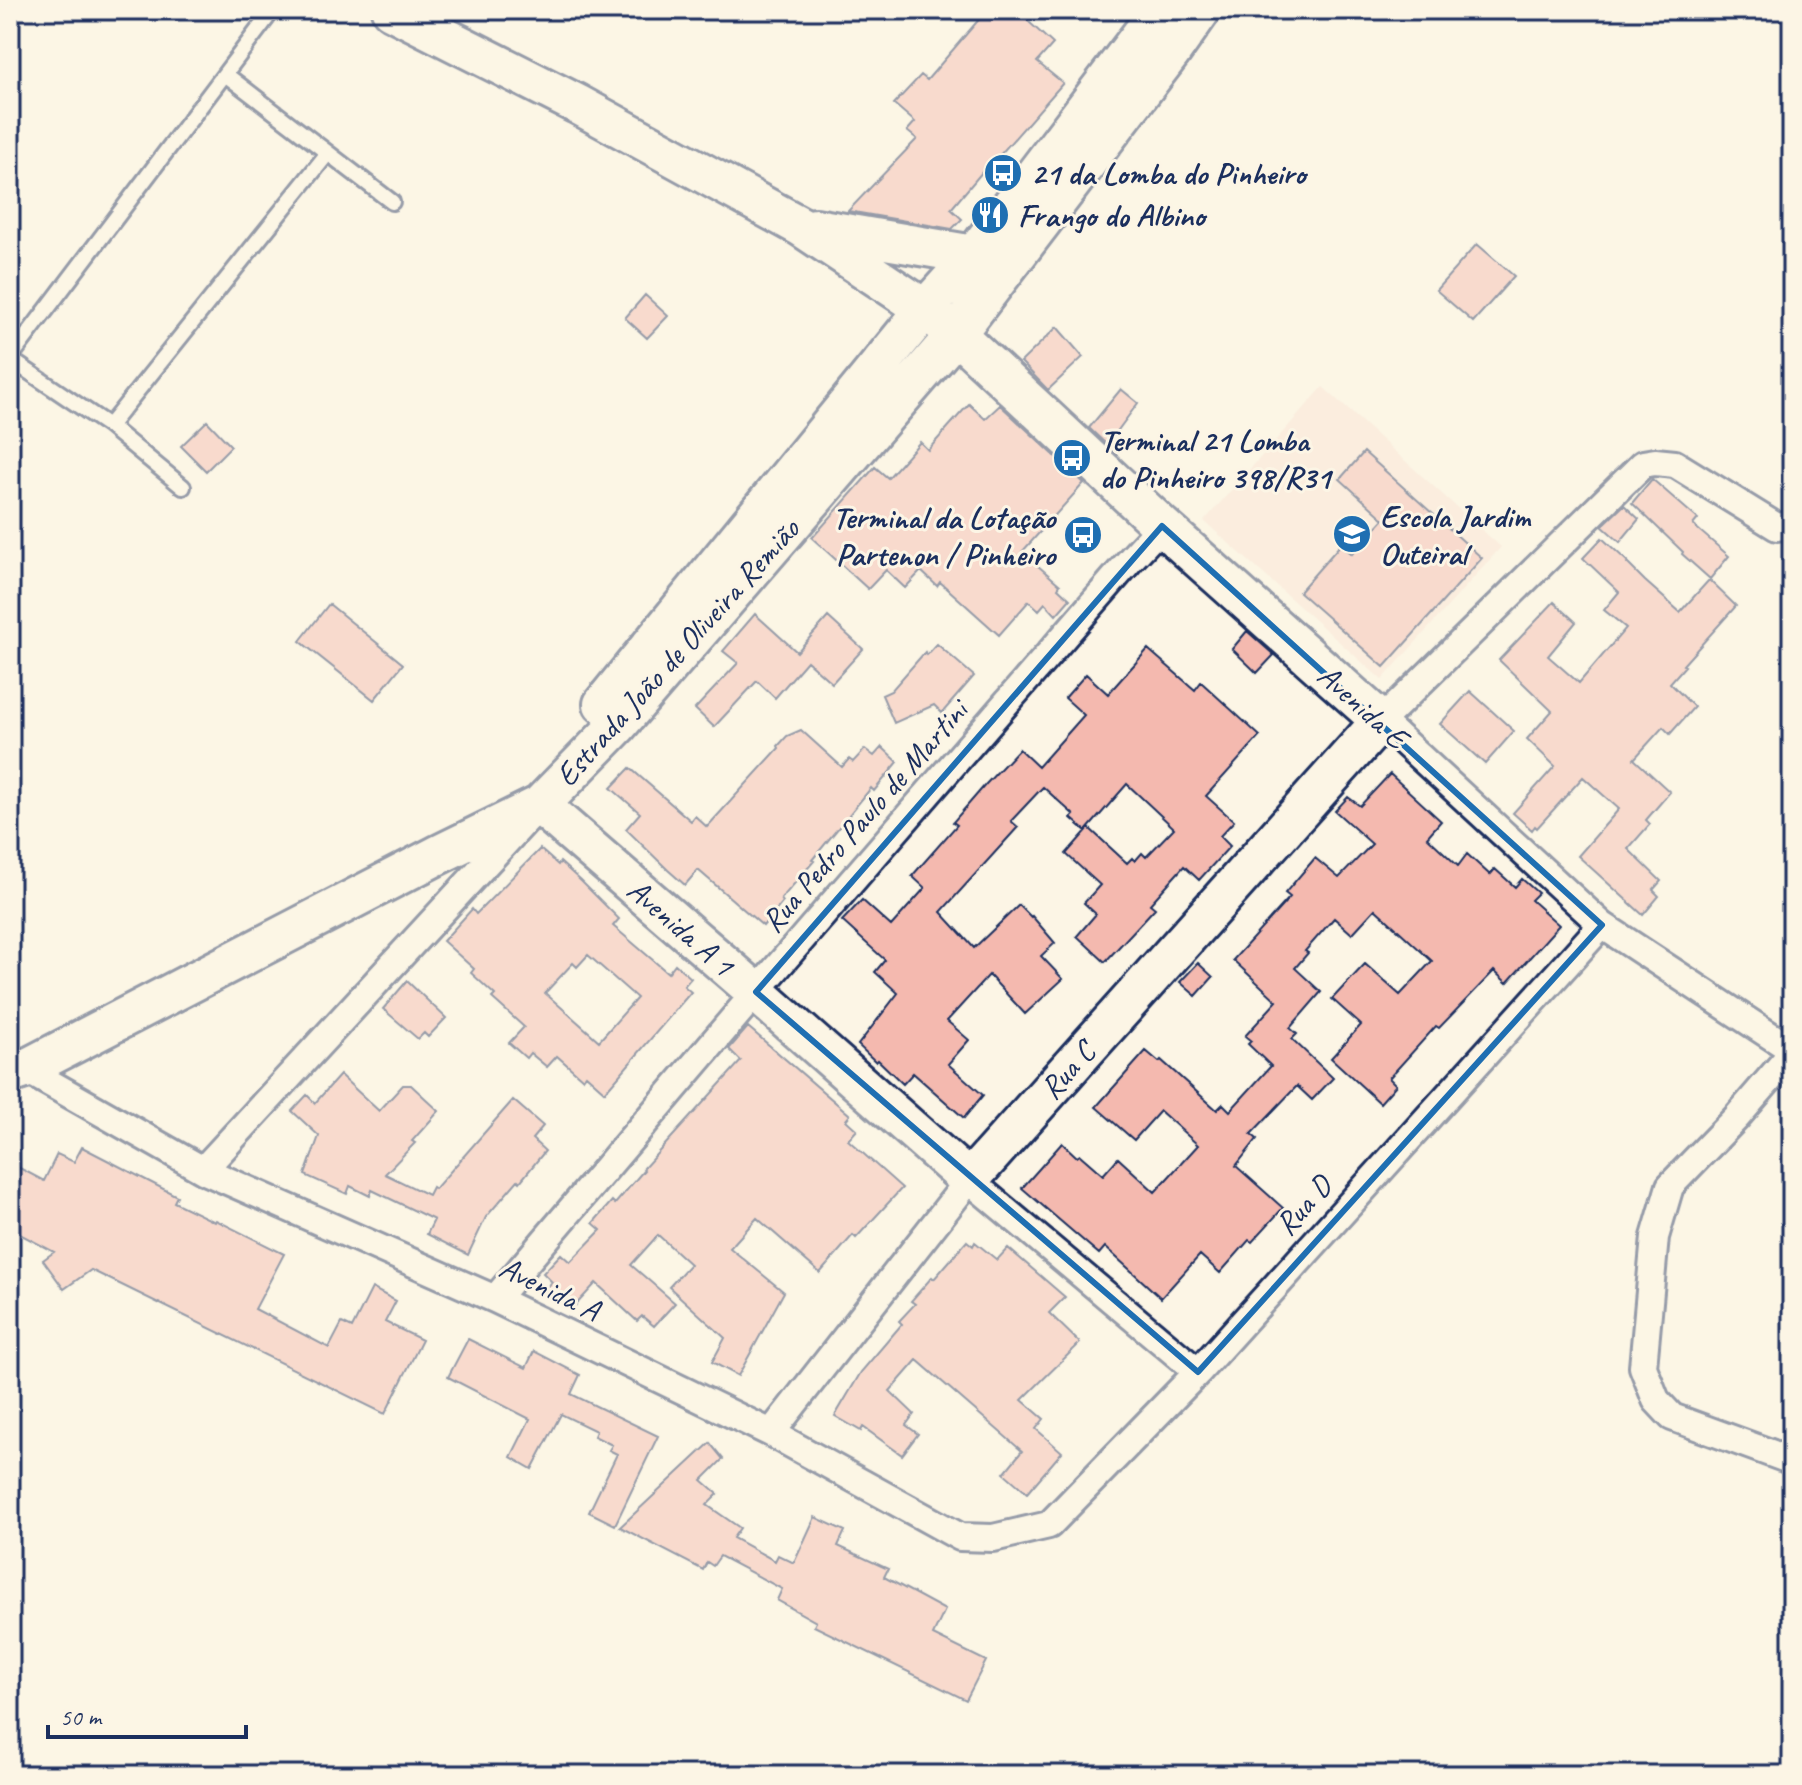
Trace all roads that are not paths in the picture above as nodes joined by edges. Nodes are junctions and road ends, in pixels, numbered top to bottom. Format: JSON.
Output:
{"nodes":[{"id":1,"x":273,"y":10,"type":"edge"},
{"id":2,"x":391,"y":10,"type":"edge"},
{"id":3,"x":1160,"y":10,"type":"edge"},
{"id":4,"x":1201,"y":10,"type":"edge"},
{"id":5,"x":225,"y":74,"type":"junction"},
{"id":6,"x":328,"y":153,"type":"junction"},
{"id":7,"x":392,"y":202,"type":"dead end"},
{"id":8,"x":800,"y":226,"type":"junction"},
{"id":9,"x":974,"y":255,"type":"junction"},
{"id":10,"x":925,"y":309,"type":"junction"},
{"id":11,"x":956,"y":334,"type":"junction"},
{"id":12,"x":10,"y":359,"type":"edge"},
{"id":13,"x":109,"y":426,"type":"junction"},
{"id":14,"x":183,"y":487,"type":"dead end"},
{"id":15,"x":1792,"y":523,"type":"edge"},
{"id":16,"x":1162,"y":526,"type":"junction"},
{"id":17,"x":1381,"y":721,"type":"junction"},
{"id":18,"x":540,"y":805,"type":"junction"},
{"id":19,"x":1602,"y":925,"type":"junction"},
{"id":20,"x":756,"y":992,"type":"junction"},
{"id":21,"x":1792,"y":1052,"type":"edge"},
{"id":22,"x":17,"y":1071,"type":"edge"},
{"id":23,"x":203,"y":1170,"type":"junction"},
{"id":24,"x":969,"y":1180,"type":"junction"},
{"id":25,"x":495,"y":1299,"type":"junction"},
{"id":26,"x":1198,"y":1372,"type":"junction"},
{"id":27,"x":771,"y":1433,"type":"junction"},
{"id":28,"x":1792,"y":1461,"type":"edge"},
{"id":29,"x":1049,"y":1525,"type":"joint"}],
"edges":[{"from":1,"to":5,"type":"lane"},
{"from":2,"to":8,"type":"main road"},
{"from":3,"to":9,"type":"main road","name":"Estrada João de Oliveira Remião"},
{"from":4,"to":11,"type":"main road","name":"Estrada João de Oliveira Remião"},
{"from":5,"to":6,"type":"lane"},
{"from":5,"to":12,"type":"lane"},
{"from":6,"to":7,"type":"lane"},
{"from":6,"to":13,"type":"lane"},
{"from":8,"to":9,"type":"main road"},
{"from":8,"to":10,"type":"main road","name":"Avenida E"},
{"from":9,"to":10,"type":"main road","name":"Estrada João de Oliveira Remião"},
{"from":9,"to":11,"type":"main road"},
{"from":10,"to":11,"type":"main road","name":"Avenida E"},
{"from":10,"to":18,"type":"main road","name":"Estrada João de Oliveira Remião"},
{"from":11,"to":16,"type":"main road","name":"Avenida E"},
{"from":11,"to":18,"type":"main road","name":"Estrada João de Oliveira Remião"},
{"from":12,"to":13,"type":"lane"},
{"from":13,"to":14,"type":"lane"},
{"from":15,"to":17,"type":"street"},
{"from":16,"to":17,"type":"main road","name":"Avenida E"},
{"from":16,"to":20,"type":"street","name":"Rua Pedro Paulo de Martini"},
{"from":17,"to":19,"type":"street","name":"Avenida E"},
{"from":17,"to":24,"type":"main road","name":"Rua C"},
{"from":18,"to":20,"type":"main road","name":"Avenida A 1"},
{"from":18,"to":22,"type":"main road","name":"Estrada João de Oliveira Remião"},
{"from":18,"to":23,"type":"street"},
{"from":19,"to":21,"type":"street","name":"Avenida E"},
{"from":19,"to":26,"type":"street","name":"Rua D"},
{"from":20,"to":24,"type":"main road","name":"Avenida A 1"},
{"from":20,"to":25,"type":"street","name":"Rua Pedro Paulo de Martini"},
{"from":21,"to":28,"type":"street"},
{"from":22,"to":23,"type":"street","name":"Avenida A"},
{"from":23,"to":25,"type":"street","name":"Avenida A"},
{"from":24,"to":26,"type":"street","name":"Avenida A 1"},
{"from":24,"to":27,"type":"street","name":"Rua C"},
{"from":25,"to":27,"type":"street","name":"Avenida A"},
{"from":26,"to":29,"type":"street","name":"Rua D"},
{"from":27,"to":29,"type":"street","name":"Avenida A"}]}
